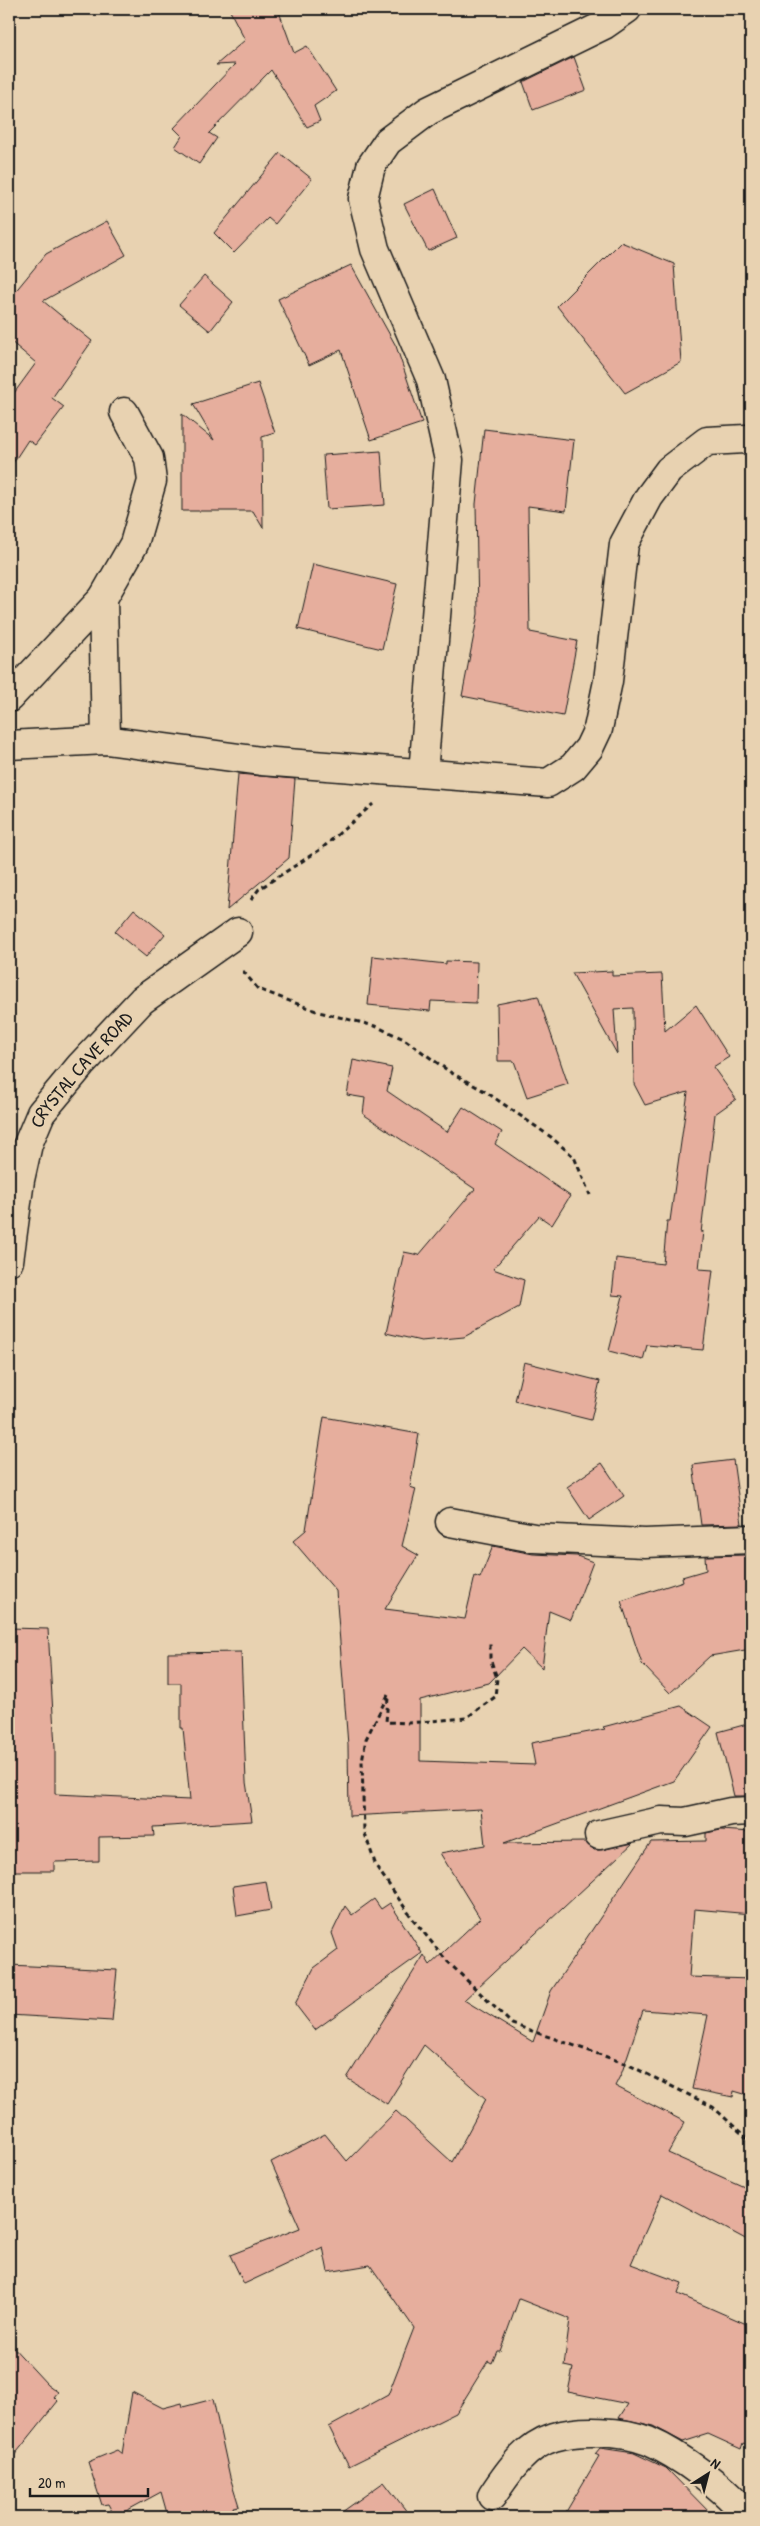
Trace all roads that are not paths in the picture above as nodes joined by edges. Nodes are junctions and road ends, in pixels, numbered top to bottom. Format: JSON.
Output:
{"nodes":[{"id":1,"x":627,"y":9,"type":"edge"},
{"id":2,"x":124,"y":412,"type":"dead end"},
{"id":3,"x":751,"y":442,"type":"edge"},
{"id":4,"x":102,"y":598,"type":"junction"},
{"id":5,"x":9,"y":698,"type":"edge"},
{"id":6,"x":106,"y":740,"type":"junction"},
{"id":7,"x":9,"y":745,"type":"edge"},
{"id":8,"x":423,"y":773,"type":"junction"},
{"id":9,"x":238,"y":932,"type":"road end"},
{"id":10,"x":9,"y":1261,"type":"edge"},
{"id":11,"x":450,"y":1522,"type":"dead end"},
{"id":12,"x":751,"y":1539,"type":"edge"},
{"id":13,"x":751,"y":1811,"type":"edge"},
{"id":14,"x":599,"y":1834,"type":"dead end"},
{"id":15,"x":492,"y":2496,"type":"dead end"},
{"id":16,"x":747,"y":2517,"type":"edge"}],
"edges":[{"from":1,"to":8,"type":"street"},
{"from":2,"to":4,"type":"street"},
{"from":3,"to":8,"type":"street"},
{"from":4,"to":5,"type":"street"},
{"from":4,"to":6,"type":"street"},
{"from":6,"to":7,"type":"street"},
{"from":6,"to":8,"type":"street"},
{"from":9,"to":10,"type":"street","name":"CRYSTAL CAVE ROAD"},
{"from":11,"to":12,"type":"street"},
{"from":13,"to":14,"type":"street"},
{"from":15,"to":16,"type":"street"}]}
